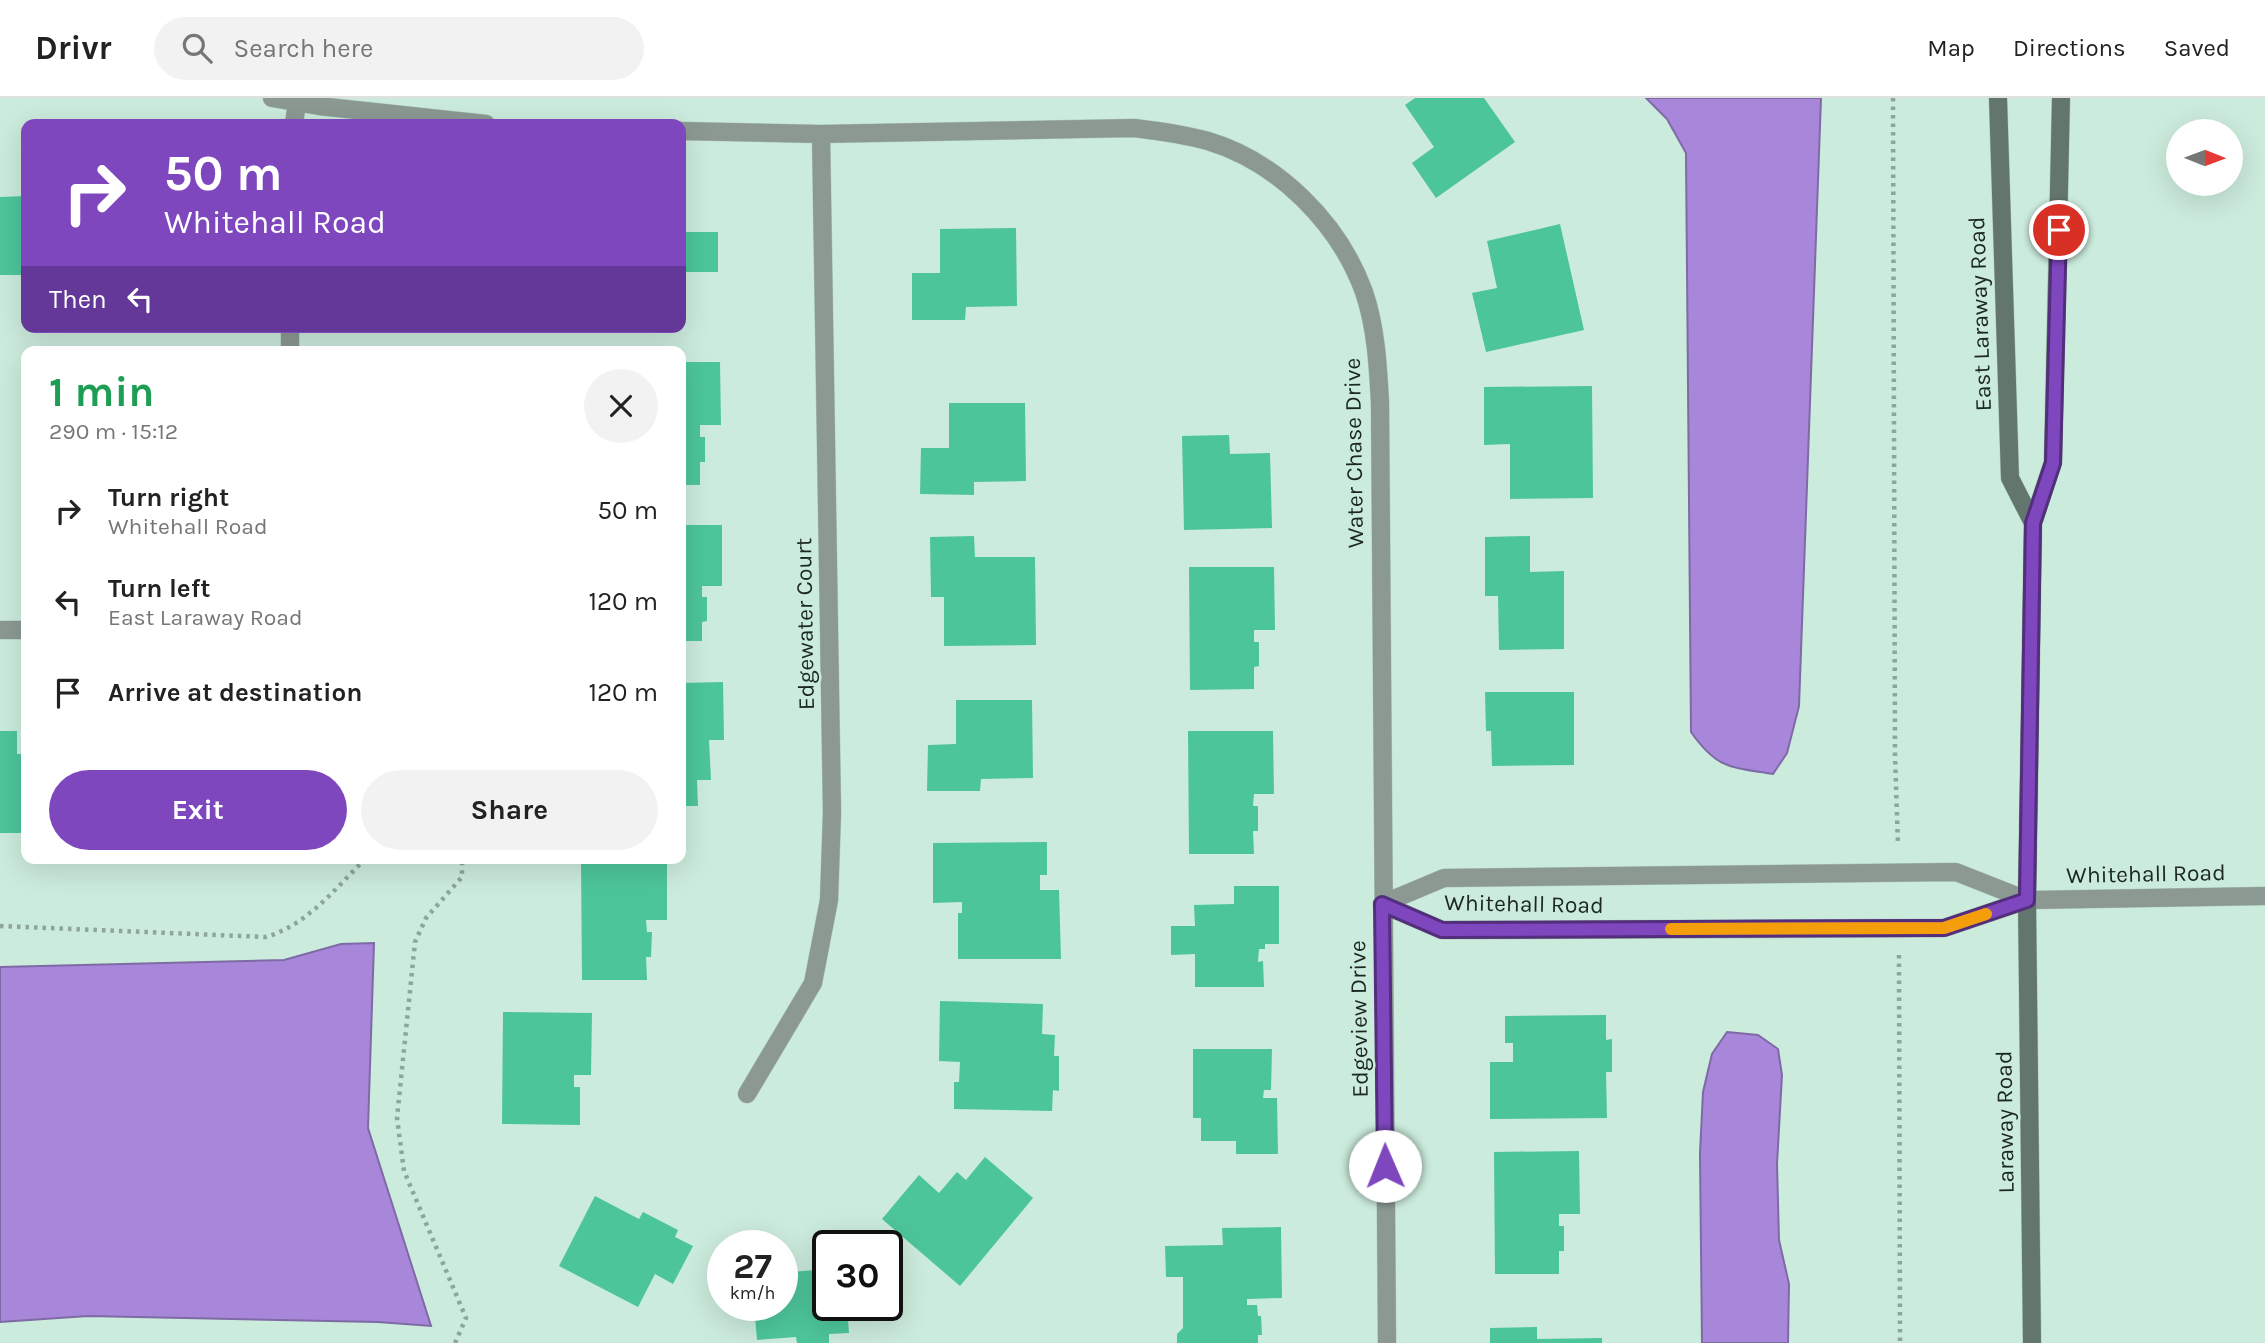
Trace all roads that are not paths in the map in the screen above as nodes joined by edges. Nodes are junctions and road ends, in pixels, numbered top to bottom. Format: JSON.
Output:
{"nodes":[{"id":1,"x":272,"y":98,"type":"edge"},
{"id":2,"x":1998,"y":98,"type":"edge"},
{"id":3,"x":2062,"y":98,"type":"edge"},
{"id":4,"x":297,"y":102,"type":"junction"},
{"id":5,"x":295,"y":119,"type":"edge"},
{"id":6,"x":443,"y":119,"type":"edge"},
{"id":7,"x":686,"y":131,"type":"edge"},
{"id":8,"x":821,"y":134,"type":"junction"},
{"id":9,"x":2033,"y":523,"type":"junction"},
{"id":10,"x":0,"y":629,"type":"edge"},
{"id":11,"x":21,"y":630,"type":"edge"},
{"id":12,"x":2265,"y":896,"type":"edge"},
{"id":13,"x":2027,"y":900,"type":"junction"},
{"id":14,"x":1382,"y":904,"type":"junction"},
{"id":15,"x":747,"y":1094,"type":"dead end"},
{"id":16,"x":1387,"y":1343,"type":"edge"},
{"id":17,"x":2032,"y":1343,"type":"edge"}],
"edges":[{"from":1,"to":4,"type":"street"},
{"from":2,"to":9,"type":"main road","name":"East Laraway Road"},
{"from":3,"to":9,"type":"main road","name":"East Laraway Road"},
{"from":4,"to":5,"type":"street"},
{"from":4,"to":6,"type":"street"},
{"from":7,"to":8,"type":"street","name":"Water Chase Drive"},
{"from":8,"to":14,"type":"street","name":"Water Chase Drive"},
{"from":8,"to":15,"type":"street","name":"Edgewater Court"},
{"from":9,"to":13,"type":"main road","name":"East Laraway Road"},
{"from":10,"to":11,"type":"street"},
{"from":12,"to":13,"type":"street","name":"Whitehall Road"},
{"from":13,"to":14,"type":"street","name":"Whitehall Road"},
{"from":13,"to":14,"type":"street","name":"Whitehall Road"},
{"from":13,"to":17,"type":"main road","name":"Laraway Road"},
{"from":14,"to":16,"type":"street","name":"Edgeview Drive"}]}
